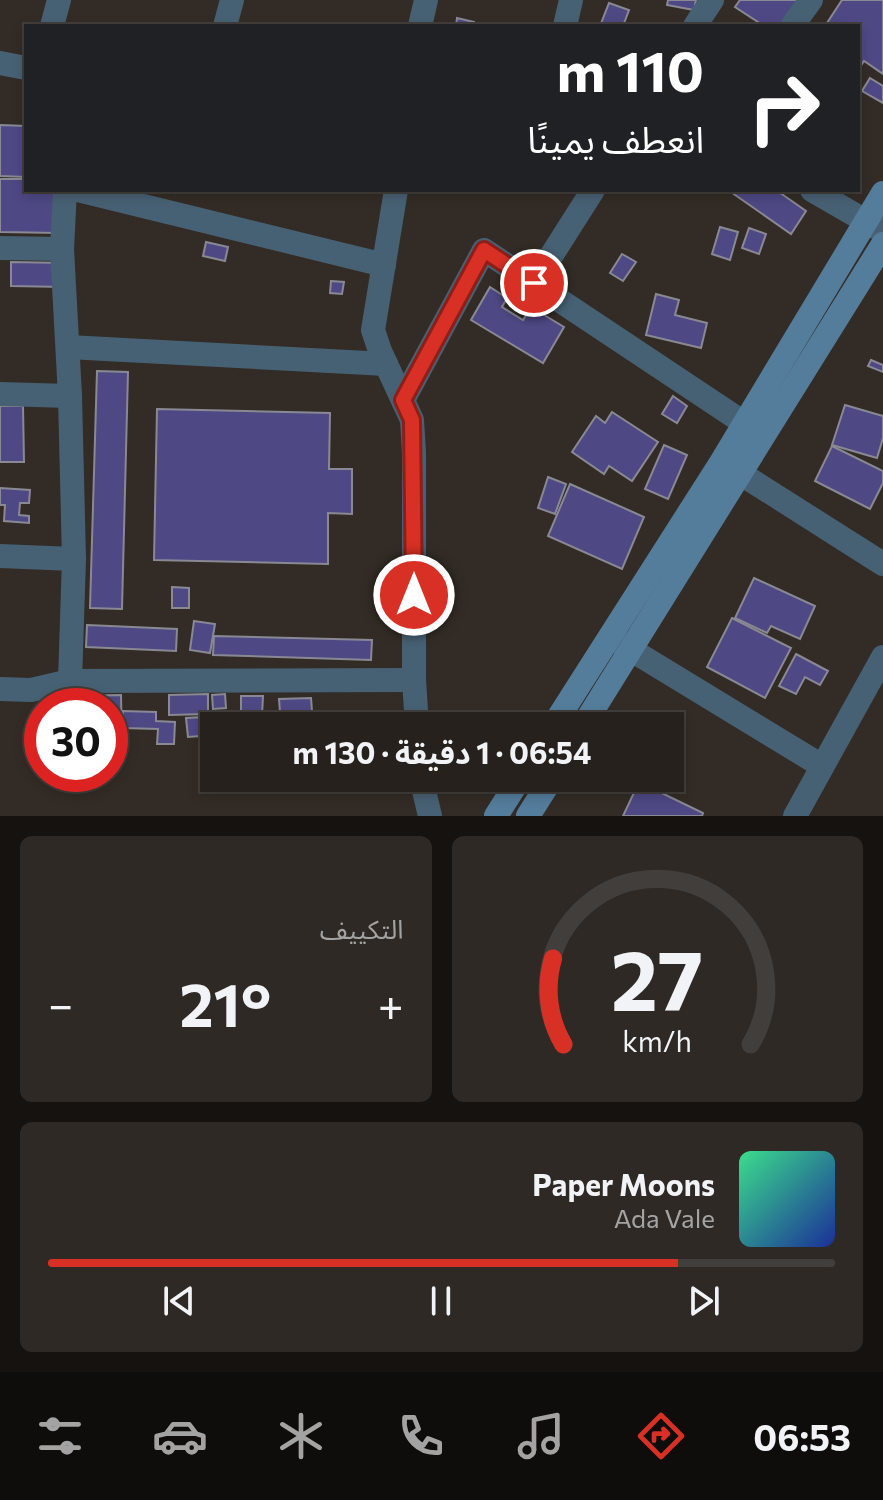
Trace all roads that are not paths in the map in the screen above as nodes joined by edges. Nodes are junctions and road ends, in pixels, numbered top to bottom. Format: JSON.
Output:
{"nodes":[{"id":1,"x":59,"y":0,"type":"edge"},
{"id":2,"x":232,"y":0,"type":"edge"},
{"id":3,"x":426,"y":0,"type":"edge"},
{"id":4,"x":571,"y":0,"type":"edge"},
{"id":5,"x":712,"y":0,"type":"edge"},
{"id":6,"x":811,"y":0,"type":"edge"},
{"id":7,"x":53,"y":24,"type":"edge"},
{"id":8,"x":226,"y":24,"type":"edge"},
{"id":9,"x":420,"y":24,"type":"edge"},
{"id":10,"x":565,"y":24,"type":"edge"},
{"id":11,"x":699,"y":24,"type":"edge"},
{"id":12,"x":793,"y":24,"type":"edge"},
{"id":13,"x":0,"y":63,"type":"edge"},
{"id":14,"x":24,"y":68,"type":"edge"},
{"id":15,"x":65,"y":192,"type":"edge"},
{"id":16,"x":95,"y":192,"type":"edge"},
{"id":17,"x":396,"y":192,"type":"edge"},
{"id":18,"x":592,"y":192,"type":"edge"},
{"id":19,"x":815,"y":192,"type":"edge"},
{"id":20,"x":883,"y":193,"type":"edge"},
{"id":21,"x":128,"y":196,"type":"edge"},
{"id":22,"x":874,"y":226,"type":"edge"},
{"id":23,"x":883,"y":244,"type":"edge"},
{"id":24,"x":0,"y":248,"type":"edge"},
{"id":25,"x":62,"y":249,"type":"junction"},
{"id":26,"x":384,"y":265,"type":"junction"},
{"id":27,"x":534,"y":283,"type":"junction"},
{"id":28,"x":68,"y":347,"type":"junction"},
{"id":29,"x":386,"y":364,"type":"junction"},
{"id":30,"x":0,"y":394,"type":"edge"},
{"id":31,"x":70,"y":396,"type":"junction"},
{"id":32,"x":403,"y":400,"type":"junction"},
{"id":33,"x":744,"y":423,"type":"junction"},
{"id":34,"x":731,"y":467,"type":"junction"},
{"id":35,"x":0,"y":556,"type":"edge"},
{"id":36,"x":74,"y":559,"type":"junction"},
{"id":37,"x":883,"y":564,"type":"edge"},
{"id":38,"x":620,"y":643,"type":"junction"},
{"id":39,"x":883,"y":657,"type":"edge"},
{"id":40,"x":414,"y":680,"type":"junction"},
{"id":41,"x":70,"y":681,"type":"junction"},
{"id":42,"x":0,"y":689,"type":"edge"},
{"id":43,"x":416,"y":712,"type":"edge"},
{"id":44,"x":564,"y":712,"type":"edge"},
{"id":45,"x":589,"y":712,"type":"edge"},
{"id":46,"x":822,"y":766,"type":"junction"},
{"id":47,"x":424,"y":792,"type":"edge"},
{"id":48,"x":511,"y":792,"type":"edge"},
{"id":49,"x":543,"y":792,"type":"edge"},
{"id":50,"x":430,"y":816,"type":"edge"},
{"id":51,"x":496,"y":816,"type":"edge"},
{"id":52,"x":528,"y":816,"type":"edge"},
{"id":53,"x":795,"y":816,"type":"edge"}],
"edges":[{"from":1,"to":7,"type":"street"},
{"from":2,"to":8,"type":"street"},
{"from":3,"to":9,"type":"street"},
{"from":4,"to":10,"type":"street"},
{"from":5,"to":11,"type":"street"},
{"from":6,"to":12,"type":"street"},
{"from":13,"to":14,"type":"street"},
{"from":15,"to":25,"type":"street"},
{"from":16,"to":21,"type":"street"},
{"from":17,"to":26,"type":"street"},
{"from":18,"to":27,"type":"street"},
{"from":19,"to":22,"type":"street"},
{"from":20,"to":22,"type":"main road"},
{"from":21,"to":26,"type":"street"},
{"from":22,"to":33,"type":"main road"},
{"from":23,"to":34,"type":"main road"},
{"from":24,"to":25,"type":"street"},
{"from":25,"to":28,"type":"street"},
{"from":26,"to":29,"type":"street"},
{"from":27,"to":32,"type":"street"},
{"from":27,"to":33,"type":"street"},
{"from":28,"to":29,"type":"street"},
{"from":28,"to":31,"type":"street"},
{"from":29,"to":32,"type":"street"},
{"from":30,"to":31,"type":"street"},
{"from":31,"to":36,"type":"street"},
{"from":32,"to":40,"type":"street"},
{"from":33,"to":34,"type":"main road"},
{"from":34,"to":37,"type":"street"},
{"from":34,"to":38,"type":"main road"},
{"from":35,"to":36,"type":"street"},
{"from":36,"to":41,"type":"street"},
{"from":38,"to":44,"type":"main road"},
{"from":38,"to":45,"type":"main road"},
{"from":38,"to":46,"type":"street"},
{"from":39,"to":46,"type":"street"},
{"from":40,"to":41,"type":"street"},
{"from":40,"to":43,"type":"street"},
{"from":41,"to":42,"type":"street"},
{"from":46,"to":53,"type":"street"},
{"from":47,"to":50,"type":"street"},
{"from":48,"to":51,"type":"main road"},
{"from":49,"to":52,"type":"main road"}]}
